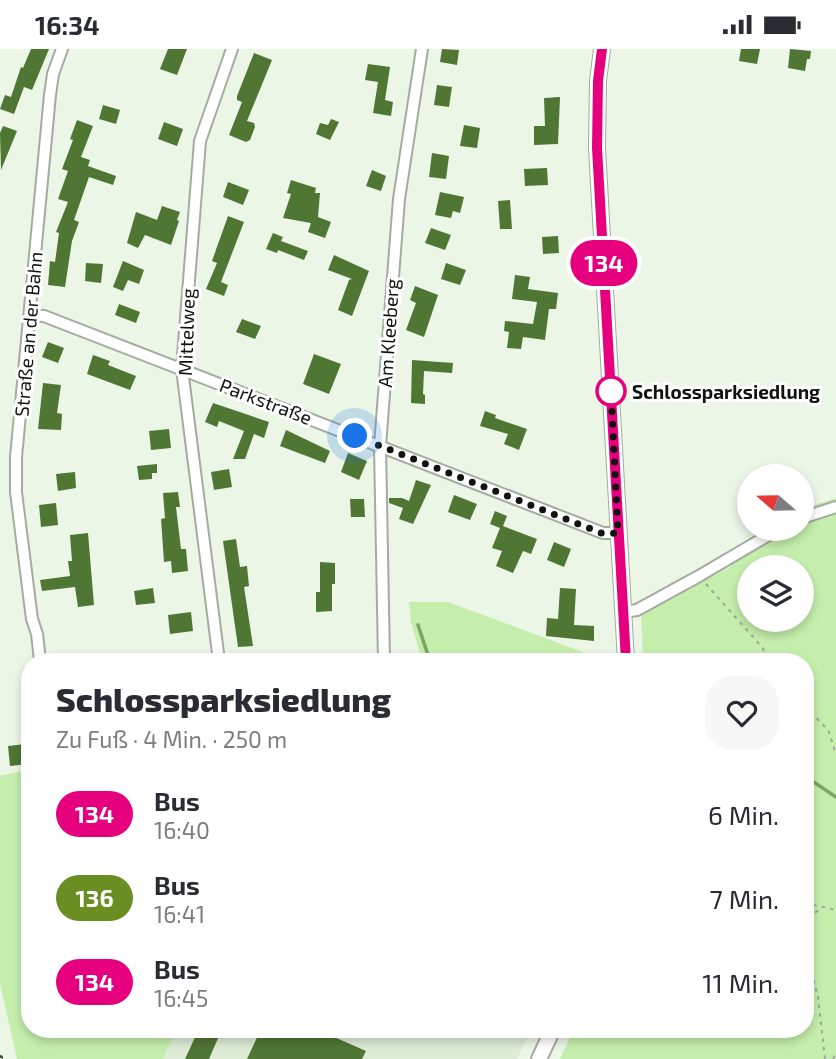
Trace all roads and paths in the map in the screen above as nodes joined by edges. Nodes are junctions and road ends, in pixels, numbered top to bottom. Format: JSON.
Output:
{"nodes":[{"id":1,"x":62,"y":49,"type":"edge"},
{"id":2,"x":232,"y":49,"type":"edge"},
{"id":3,"x":422,"y":49,"type":"edge"},
{"id":4,"x":602,"y":49,"type":"edge"},
{"id":5,"x":30,"y":315,"type":"junction"},
{"id":6,"x":182,"y":369,"type":"junction"},
{"id":7,"x":380,"y":446,"type":"junction"},
{"id":8,"x":836,"y":507,"type":"edge"},
{"id":9,"x":814,"y":514,"type":"edge"},
{"id":10,"x":618,"y":533,"type":"junction"},
{"id":11,"x":759,"y":541,"type":"edge"},
{"id":12,"x":699,"y":576,"type":"junction"},
{"id":13,"x":623,"y":612,"type":"junction"},
{"id":14,"x":39,"y":653,"type":"edge"},
{"id":15,"x":218,"y":653,"type":"edge"},
{"id":16,"x":384,"y":653,"type":"edge"},
{"id":17,"x":626,"y":653,"type":"edge"},
{"id":18,"x":765,"y":653,"type":"edge"},
{"id":19,"x":814,"y":715,"type":"edge"},
{"id":20,"x":836,"y":754,"type":"edge"},
{"id":21,"x":814,"y":906,"type":"edge"},
{"id":22,"x":823,"y":908,"type":"junction"},
{"id":23,"x":836,"y":910,"type":"edge"},
{"id":24,"x":814,"y":914,"type":"edge"},
{"id":25,"x":814,"y":983,"type":"edge"},
{"id":26,"x":549,"y":1038,"type":"edge"},
{"id":27,"x":836,"y":1053,"type":"edge"},
{"id":28,"x":539,"y":1059,"type":"edge"},
{"id":29,"x":825,"y":1059,"type":"edge"},
{"id":30,"x":833,"y":1059,"type":"edge"}],
"edges":[{"from":1,"to":5,"type":"street","name":"Straße an der Bahn"},
{"from":2,"to":6,"type":"street","name":"Mittelweg"},
{"from":3,"to":7,"type":"street","name":"Am Kleeberg"},
{"from":4,"to":10,"type":"main road"},
{"from":5,"to":6,"type":"street","name":"Parkstraße"},
{"from":5,"to":14,"type":"street","name":"Straße an der Bahn"},
{"from":6,"to":7,"type":"street","name":"Parkstraße"},
{"from":6,"to":15,"type":"street","name":"Mittelweg"},
{"from":7,"to":10,"type":"street","name":"Parkstraße"},
{"from":7,"to":16,"type":"street","name":"Am Kleeberg"},
{"from":8,"to":9,"type":"street"},
{"from":10,"to":13,"type":"main road"},
{"from":11,"to":12,"type":"street"},
{"from":12,"to":13,"type":"street"},
{"from":12,"to":18,"type":"path"},
{"from":13,"to":17,"type":"main road"},
{"from":19,"to":20,"type":"path"},
{"from":21,"to":22,"type":"path"},
{"from":22,"to":23,"type":"path"},
{"from":22,"to":24,"type":"path"},
{"from":25,"to":29,"type":"path"},
{"from":26,"to":28,"type":"main road"},
{"from":27,"to":30,"type":"path"}]}
